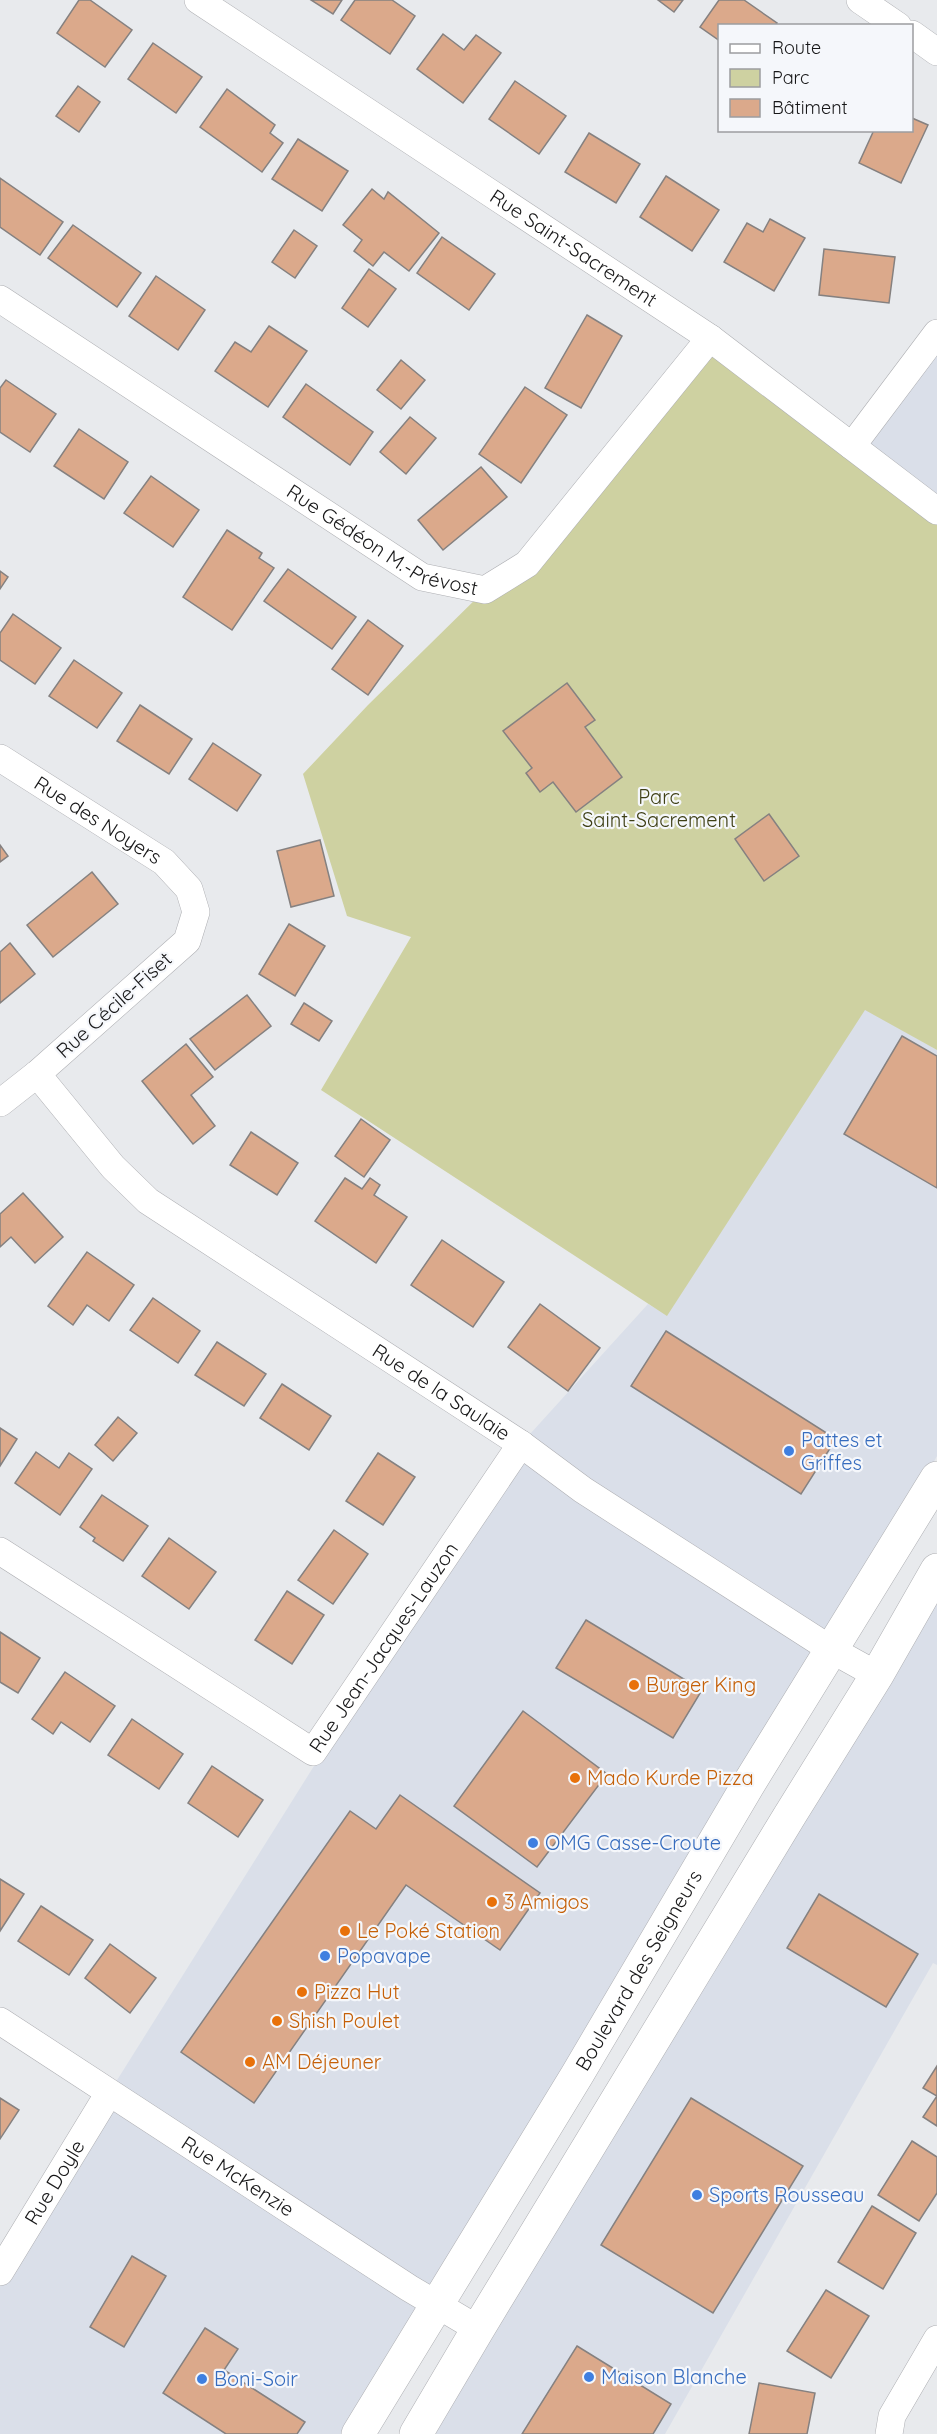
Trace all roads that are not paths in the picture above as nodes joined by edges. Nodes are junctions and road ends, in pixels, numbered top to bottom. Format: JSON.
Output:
{"nodes":[{"id":1,"x":198,"y":0,"type":"edge"},
{"id":2,"x":860,"y":0,"type":"edge"},
{"id":3,"x":895,"y":24,"type":"edge"},
{"id":4,"x":913,"y":35,"type":"edge"},
{"id":5,"x":937,"y":52,"type":"edge"},
{"id":6,"x":0,"y":299,"type":"edge"},
{"id":7,"x":937,"y":333,"type":"edge"},
{"id":8,"x":710,"y":338,"type":"junction"},
{"id":9,"x":852,"y":446,"type":"junction"},
{"id":10,"x":937,"y":512,"type":"edge"},
{"id":11,"x":0,"y":758,"type":"edge"},
{"id":12,"x":189,"y":890,"type":"joint"},
{"id":13,"x":37,"y":1074,"type":"junction"},
{"id":14,"x":0,"y":1103,"type":"edge"},
{"id":15,"x":521,"y":1444,"type":"junction"},
{"id":16,"x":937,"y":1478,"type":"edge"},
{"id":17,"x":0,"y":1551,"type":"edge"},
{"id":18,"x":937,"y":1570,"type":"edge"},
{"id":19,"x":832,"y":1650,"type":"junction"},
{"id":20,"x":878,"y":1675,"type":"junction"},
{"id":21,"x":0,"y":2021,"type":"edge"},
{"id":22,"x":109,"y":2093,"type":"junction"},
{"id":23,"x":0,"y":2272,"type":"edge"},
{"id":24,"x":436,"y":2305,"type":"junction"},
{"id":25,"x":478,"y":2329,"type":"junction"},
{"id":26,"x":937,"y":2339,"type":"edge"},
{"id":27,"x":358,"y":2434,"type":"edge"},
{"id":28,"x":416,"y":2434,"type":"edge"},
{"id":29,"x":889,"y":2434,"type":"edge"}],
"edges":[{"from":1,"to":8,"type":"street","name":"Rue Saint-Sacrement"},
{"from":2,"to":3,"type":"street"},
{"from":4,"to":5,"type":"street"},
{"from":6,"to":8,"type":"street","name":"Rue Gédéon M.-Prévost"},
{"from":7,"to":9,"type":"street"},
{"from":8,"to":9,"type":"street","name":"Rue Saint-Sacrement"},
{"from":9,"to":10,"type":"street","name":"Rue Saint-Sacrement"},
{"from":11,"to":12,"type":"street","name":"Rue des Noyers"},
{"from":12,"to":13,"type":"street","name":"Rue Cécile-Fiset"},
{"from":13,"to":14,"type":"street","name":"Rue Cécile-Fiset"},
{"from":13,"to":15,"type":"street","name":"Rue de la Saulaie"},
{"from":15,"to":17,"type":"street","name":"Rue Jean-Jacques-Lauzon"},
{"from":15,"to":19,"type":"street","name":"Rue de la Saulaie"},
{"from":16,"to":19,"type":"main road","name":"Boulevard des Seigneurs"},
{"from":18,"to":20,"type":"main road"},
{"from":19,"to":20,"type":"street","name":"Rue de la Saulaie"},
{"from":19,"to":24,"type":"main road","name":"Boulevard des Seigneurs"},
{"from":20,"to":25,"type":"main road"},
{"from":21,"to":22,"type":"street","name":"Rue McKenzie"},
{"from":22,"to":23,"type":"street","name":"Rue Doyle"},
{"from":22,"to":24,"type":"street","name":"Rue McKenzie"},
{"from":24,"to":25,"type":"street","name":"Rue McKenzie"},
{"from":24,"to":27,"type":"main road","name":"Boulevard des Seigneurs"},
{"from":25,"to":28,"type":"main road"},
{"from":26,"to":29,"type":"street"}]}
